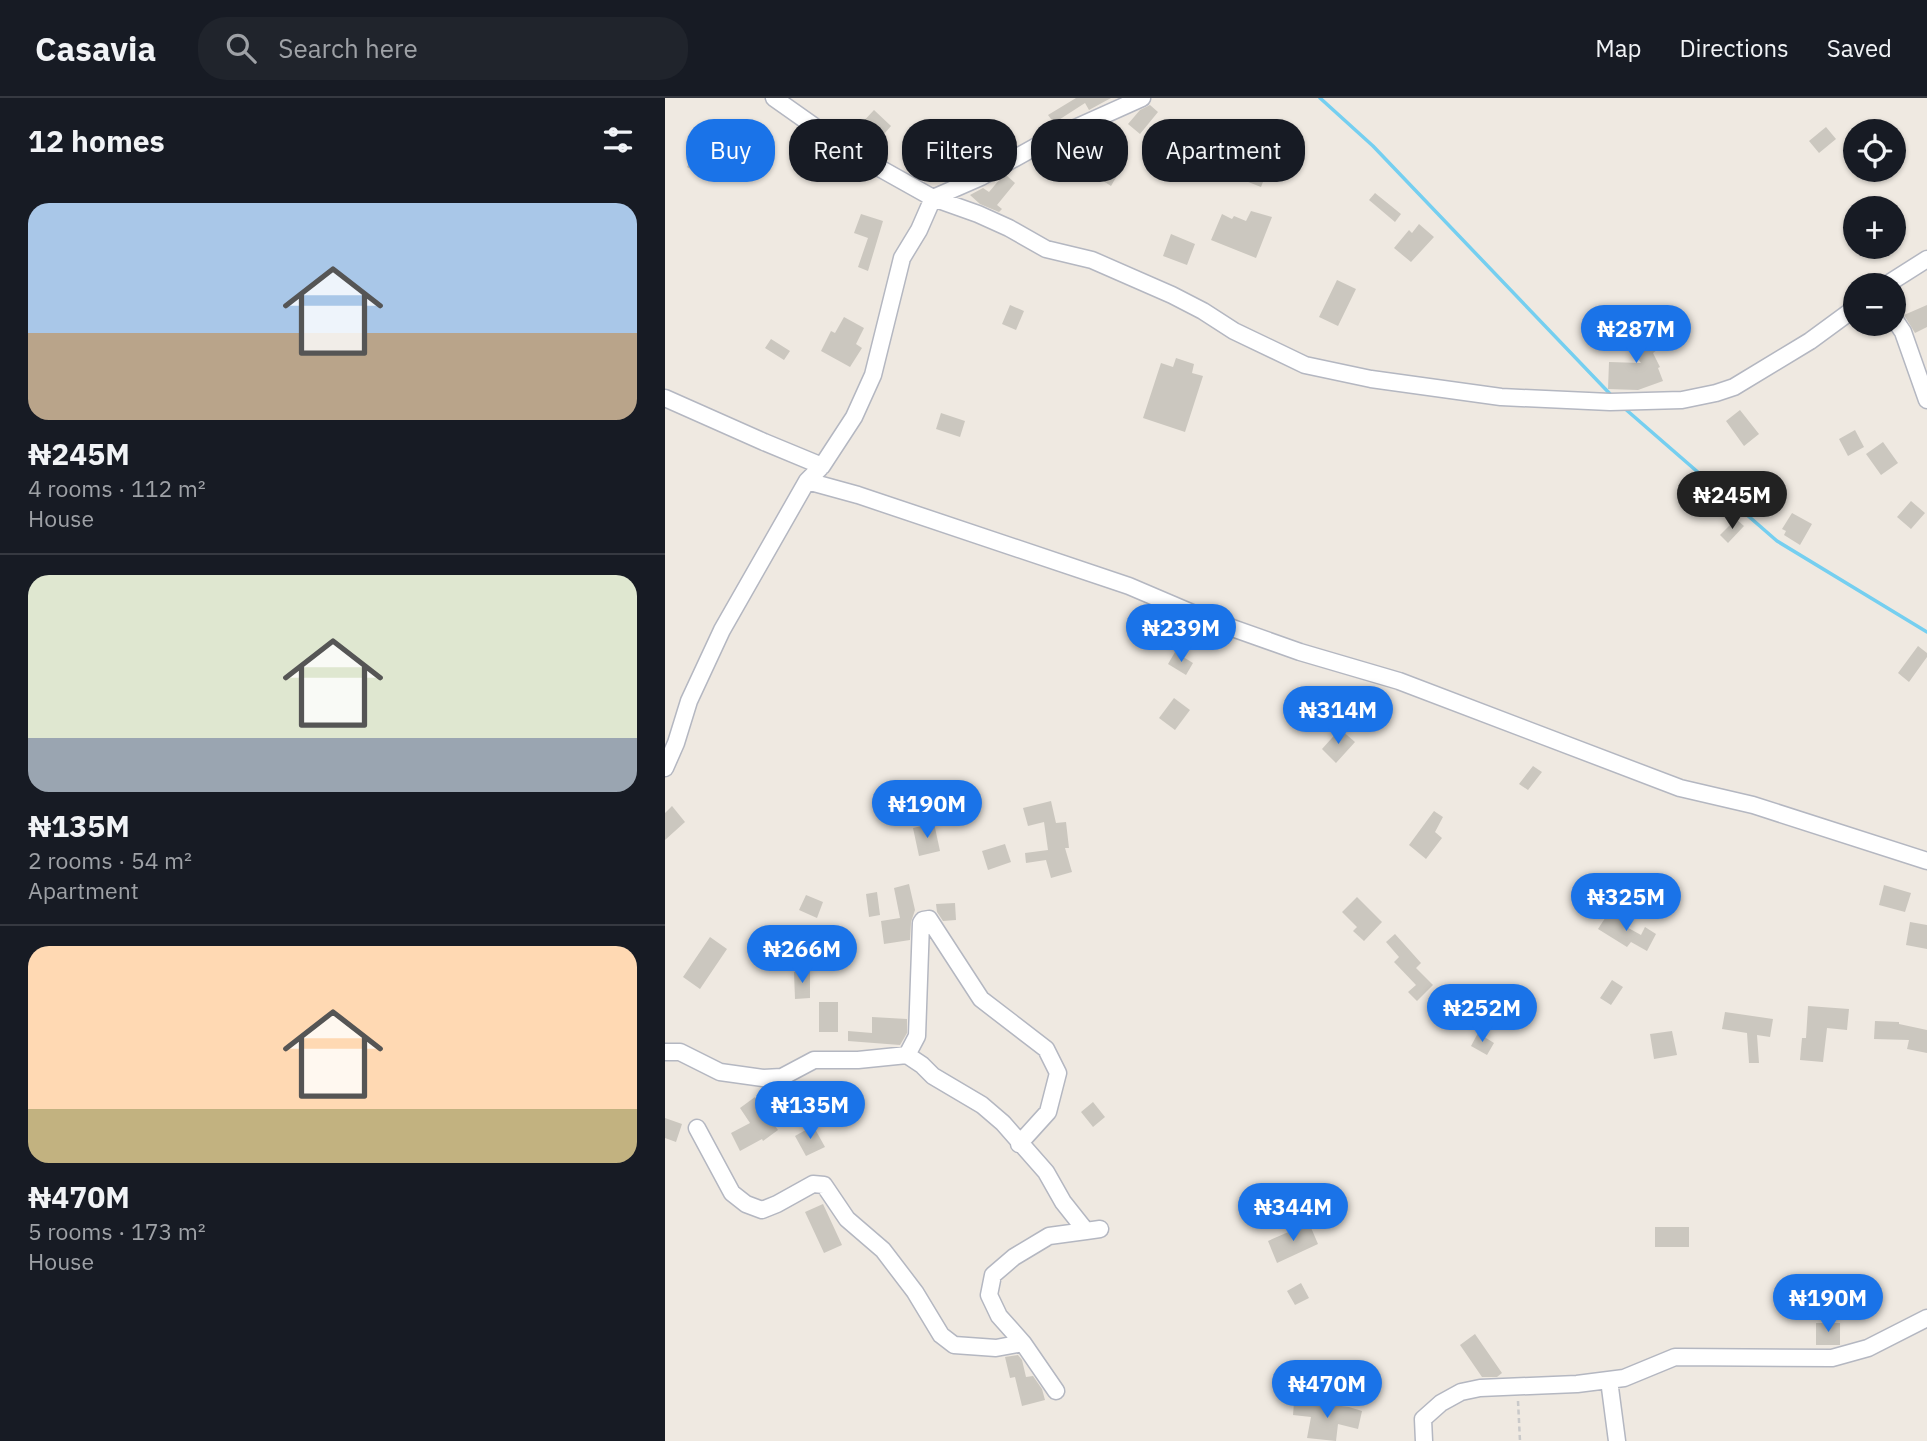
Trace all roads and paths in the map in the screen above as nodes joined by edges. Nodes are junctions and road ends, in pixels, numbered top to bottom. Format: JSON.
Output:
{"nodes":[{"id":1,"x":774,"y":98,"type":"edge"},
{"id":2,"x":1142,"y":98,"type":"edge"},
{"id":3,"x":933,"y":198,"type":"junction"},
{"id":4,"x":1927,"y":259,"type":"edge"},
{"id":5,"x":1905,"y":273,"type":"edge"},
{"id":6,"x":1843,"y":317,"type":"edge"},
{"id":7,"x":1904,"y":336,"type":"edge"},
{"id":8,"x":665,"y":398,"type":"edge"},
{"id":9,"x":1927,"y":400,"type":"edge"},
{"id":10,"x":822,"y":466,"type":"junction"},
{"id":11,"x":807,"y":481,"type":"junction"},
{"id":12,"x":665,"y":768,"type":"edge"},
{"id":13,"x":1927,"y":861,"type":"edge"},
{"id":14,"x":665,"y":1052,"type":"edge"},
{"id":15,"x":907,"y":1055,"type":"junction"},
{"id":16,"x":697,"y":1128,"type":"dead end"},
{"id":17,"x":1019,"y":1144,"type":"junction"},
{"id":18,"x":1927,"y":1318,"type":"edge"},
{"id":19,"x":1023,"y":1343,"type":"junction"},
{"id":20,"x":1609,"y":1380,"type":"junction"},
{"id":21,"x":1517,"y":1387,"type":"junction"},
{"id":22,"x":1056,"y":1391,"type":"dead end"},
{"id":23,"x":1424,"y":1441,"type":"edge"},
{"id":24,"x":1520,"y":1441,"type":"edge"},
{"id":25,"x":1617,"y":1441,"type":"edge"}],
"edges":[{"from":1,"to":3,"type":"street"},
{"from":2,"to":3,"type":"street"},
{"from":3,"to":6,"type":"street"},
{"from":3,"to":10,"type":"street"},
{"from":4,"to":5,"type":"street"},
{"from":7,"to":9,"type":"street"},
{"from":8,"to":10,"type":"street"},
{"from":10,"to":11,"type":"street"},
{"from":11,"to":12,"type":"street"},
{"from":11,"to":13,"type":"street"},
{"from":14,"to":15,"type":"street"},
{"from":15,"to":17,"type":"street"},
{"from":15,"to":17,"type":"street"},
{"from":16,"to":19,"type":"street"},
{"from":17,"to":19,"type":"street"},
{"from":18,"to":20,"type":"street"},
{"from":19,"to":22,"type":"street"},
{"from":20,"to":21,"type":"street"},
{"from":20,"to":25,"type":"street"},
{"from":21,"to":23,"type":"street"},
{"from":21,"to":24,"type":"path"}]}
